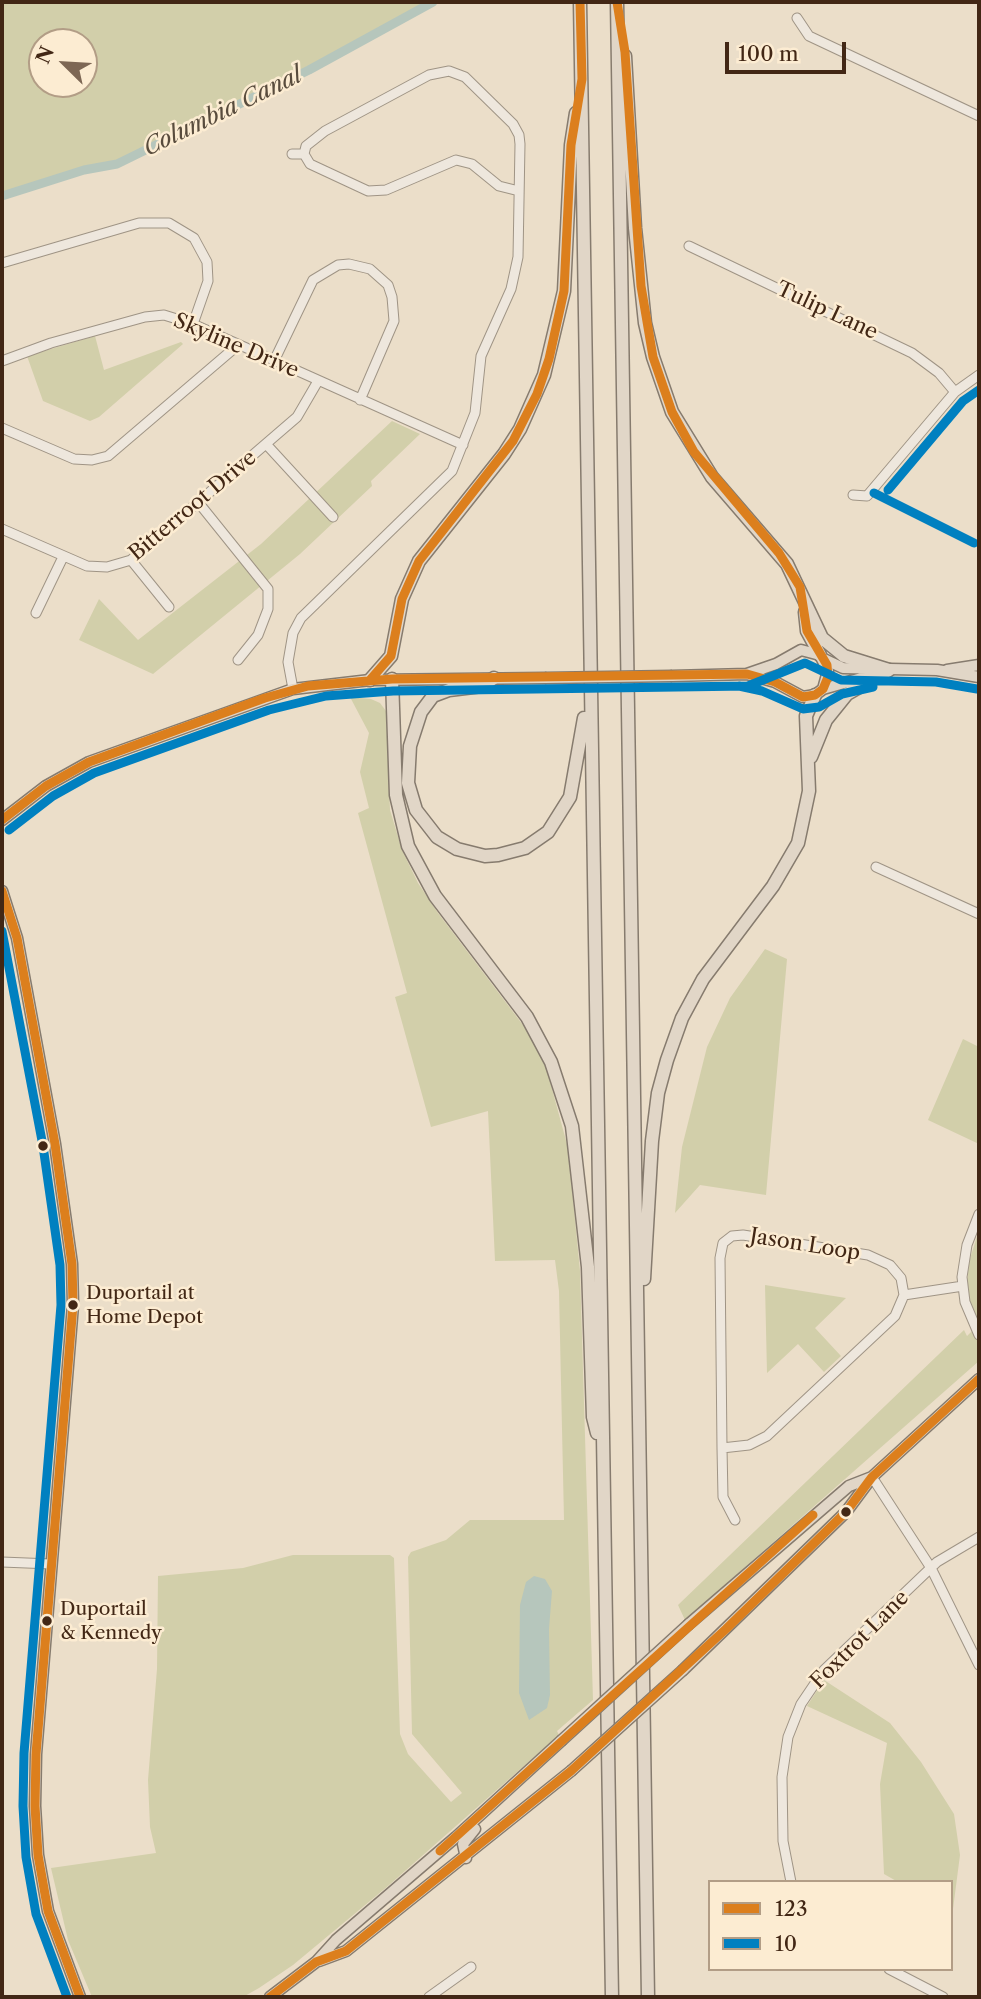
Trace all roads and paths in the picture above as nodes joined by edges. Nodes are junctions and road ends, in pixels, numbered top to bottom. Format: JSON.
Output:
{"nodes":[{"id":1,"x":580,"y":2,"type":"edge"},
{"id":2,"x":617,"y":2,"type":"edge"},
{"id":3,"x":797,"y":18,"type":"dead end"},
{"id":4,"x":582,"y":79,"type":"junction"},
{"id":5,"x":979,"y":116,"type":"edge"},
{"id":6,"x":292,"y":153,"type":"dead end"},
{"id":7,"x":304,"y":153,"type":"junction"},
{"id":8,"x":519,"y":191,"type":"junction"},
{"id":9,"x":689,"y":246,"type":"dead end"},
{"id":10,"x":2,"y":264,"type":"edge"},
{"id":11,"x":193,"y":324,"type":"junction"},
{"id":12,"x":238,"y":345,"type":"junction"},
{"id":13,"x":2,"y":361,"type":"edge"},
{"id":14,"x":274,"y":361,"type":"junction"},
{"id":15,"x":979,"y":374,"type":"edge"},
{"id":16,"x":318,"y":381,"type":"junction"},
{"id":17,"x":955,"y":392,"type":"junction"},
{"id":18,"x":360,"y":400,"type":"junction"},
{"id":19,"x":2,"y":428,"type":"edge"},
{"id":20,"x":265,"y":444,"type":"junction"},
{"id":21,"x":463,"y":446,"type":"junction"},
{"id":22,"x":853,"y":495,"type":"dead end"},
{"id":23,"x":198,"y":502,"type":"junction"},
{"id":24,"x":333,"y":517,"type":"dead end"},
{"id":25,"x":2,"y":528,"type":"edge"},
{"id":26,"x":64,"y":557,"type":"junction"},
{"id":27,"x":131,"y":560,"type":"junction"},
{"id":28,"x":800,"y":587,"type":"junction"},
{"id":29,"x":169,"y":607,"type":"dead end"},
{"id":30,"x":36,"y":613,"type":"dead end"},
{"id":31,"x":590,"y":631,"type":"junction"},
{"id":32,"x":822,"y":657,"type":"junction"},
{"id":33,"x":238,"y":660,"type":"dead end"},
{"id":34,"x":979,"y":665,"type":"edge"},
{"id":35,"x":889,"y":670,"type":"junction"},
{"id":36,"x":944,"y":670,"type":"junction"},
{"id":37,"x":747,"y":674,"type":"junction"},
{"id":38,"x":979,"y":677,"type":"edge"},
{"id":39,"x":494,"y":678,"type":"junction"},
{"id":40,"x":392,"y":679,"type":"junction"},
{"id":41,"x":370,"y":680,"type":"junction"},
{"id":42,"x":293,"y":689,"type":"junction"},
{"id":43,"x":819,"y":692,"type":"junction"},
{"id":44,"x":808,"y":766,"type":"junction"},
{"id":45,"x":2,"y":820,"type":"edge"},
{"id":46,"x":876,"y":867,"type":"dead end"},
{"id":47,"x":2,"y":891,"type":"edge"},
{"id":48,"x":979,"y":914,"type":"edge"},
{"id":49,"x":979,"y":1214,"type":"edge"},
{"id":50,"x":963,"y":1286,"type":"junction"},
{"id":51,"x":904,"y":1295,"type":"junction"},
{"id":52,"x":979,"y":1335,"type":"edge"},
{"id":53,"x":638,"y":1346,"type":"junction"},
{"id":54,"x":979,"y":1379,"type":"edge"},
{"id":55,"x":722,"y":1448,"type":"junction"},
{"id":56,"x":603,"y":1457,"type":"junction"},
{"id":57,"x":872,"y":1478,"type":"junction"},
{"id":58,"x":735,"y":1520,"type":"dead end"},
{"id":59,"x":979,"y":1536,"type":"edge"},
{"id":60,"x":2,"y":1562,"type":"edge"},
{"id":61,"x":51,"y":1564,"type":"junction"},
{"id":62,"x":931,"y":1568,"type":"junction"},
{"id":63,"x":979,"y":1665,"type":"edge"},
{"id":64,"x":497,"y":1800,"type":"junction"},
{"id":65,"x":466,"y":1858,"type":"junction"},
{"id":66,"x":791,"y":1880,"type":"edge"},
{"id":67,"x":316,"y":1962,"type":"junction"},
{"id":68,"x":471,"y":1966,"type":"dead end"},
{"id":69,"x":893,"y":1971,"type":"edge"},
{"id":70,"x":441,"y":1994,"type":"edge"},
{"id":71,"x":80,"y":1997,"type":"edge"},
{"id":72,"x":270,"y":1997,"type":"edge"},
{"id":73,"x":429,"y":1997,"type":"edge"},
{"id":74,"x":611,"y":1997,"type":"edge"},
{"id":75,"x":648,"y":1997,"type":"edge"},
{"id":76,"x":943,"y":1997,"type":"edge"}],
"edges":[{"from":1,"to":4,"type":"highway"},
{"from":2,"to":28,"type":"highway"},
{"from":2,"to":53,"type":"highway"},
{"from":3,"to":5,"type":"street"},
{"from":4,"to":31,"type":"highway"},
{"from":4,"to":41,"type":"highway"},
{"from":6,"to":7,"type":"street"},
{"from":7,"to":8,"type":"street"},
{"from":7,"to":8,"type":"street"},
{"from":8,"to":21,"type":"street"},
{"from":9,"to":17,"type":"street","name":"Tulip Lane"},
{"from":10,"to":11,"type":"street"},
{"from":11,"to":12,"type":"street","name":"Skyline Drive"},
{"from":11,"to":13,"type":"street","name":"Skyline Drive"},
{"from":12,"to":14,"type":"street","name":"Skyline Drive"},
{"from":12,"to":19,"type":"street"},
{"from":14,"to":16,"type":"street","name":"Skyline Drive"},
{"from":14,"to":18,"type":"street"},
{"from":15,"to":17,"type":"street"},
{"from":16,"to":18,"type":"street","name":"Skyline Drive"},
{"from":16,"to":20,"type":"street","name":"Bitterroot Drive"},
{"from":17,"to":22,"type":"street"},
{"from":18,"to":21,"type":"street","name":"Skyline Drive"},
{"from":20,"to":23,"type":"street","name":"Bitterroot Drive"},
{"from":20,"to":24,"type":"street"},
{"from":21,"to":42,"type":"street"},
{"from":23,"to":27,"type":"street","name":"Bitterroot Drive"},
{"from":23,"to":33,"type":"street"},
{"from":25,"to":26,"type":"street","name":"Bitterroot Drive"},
{"from":26,"to":27,"type":"street","name":"Bitterroot Drive"},
{"from":26,"to":30,"type":"street"},
{"from":27,"to":29,"type":"street"},
{"from":28,"to":32,"type":"highway"},
{"from":28,"to":35,"type":"highway"},
{"from":31,"to":39,"type":"highway"},
{"from":31,"to":56,"type":"highway"},
{"from":32,"to":35,"type":"main road"},
{"from":32,"to":37,"type":"main road"},
{"from":32,"to":43,"type":"main road"},
{"from":34,"to":36,"type":"main road"},
{"from":35,"to":36,"type":"main road"},
{"from":35,"to":43,"type":"main road"},
{"from":35,"to":44,"type":"highway"},
{"from":36,"to":38,"type":"main road"},
{"from":37,"to":39,"type":"main road","bridge":true},
{"from":37,"to":43,"type":"main road"},
{"from":39,"to":40,"type":"main road"},
{"from":40,"to":41,"type":"main road"},
{"from":40,"to":56,"type":"highway"},
{"from":41,"to":42,"type":"main road"},
{"from":42,"to":45,"type":"main road"},
{"from":43,"to":44,"type":"highway"},
{"from":44,"to":53,"type":"highway"},
{"from":46,"to":48,"type":"street"},
{"from":47,"to":61,"type":"main road"},
{"from":49,"to":50,"type":"street"},
{"from":50,"to":51,"type":"street"},
{"from":50,"to":52,"type":"street"},
{"from":51,"to":55,"type":"street"},
{"from":51,"to":55,"type":"street","name":"Jason Loop"},
{"from":53,"to":75,"type":"highway"},
{"from":54,"to":57,"type":"main road"},
{"from":55,"to":58,"type":"street","name":"Jason Loop"},
{"from":56,"to":74,"type":"highway"},
{"from":57,"to":62,"type":"street"},
{"from":57,"to":64,"type":"main road","bridge":true},
{"from":57,"to":65,"type":"main road","bridge":true},
{"from":59,"to":62,"type":"street","name":"Foxtrot Lane"},
{"from":60,"to":61,"type":"street"},
{"from":61,"to":71,"type":"main road"},
{"from":62,"to":63,"type":"street"},
{"from":62,"to":66,"type":"street","name":"Foxtrot Lane"},
{"from":64,"to":65,"type":"main road"},
{"from":64,"to":67,"type":"main road"},
{"from":65,"to":67,"type":"main road"},
{"from":67,"to":72,"type":"main road"},
{"from":68,"to":70,"type":"street"},
{"from":69,"to":76,"type":"street"},
{"from":70,"to":73,"type":"street"}]}
